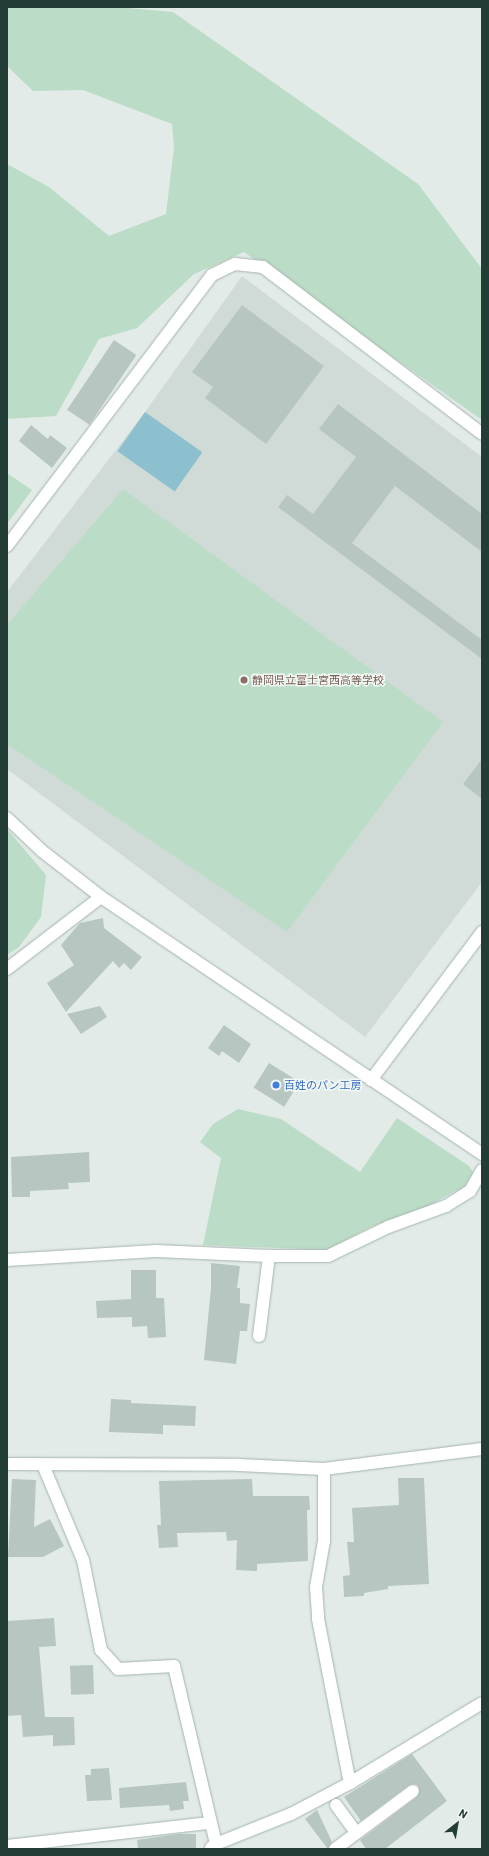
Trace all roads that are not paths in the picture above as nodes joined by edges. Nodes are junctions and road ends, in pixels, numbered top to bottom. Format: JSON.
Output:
{"nodes":[{"id":1,"x":482,"y":434,"type":"edge"},
{"id":2,"x":7,"y":546,"type":"edge"},
{"id":3,"x":7,"y":818,"type":"edge"},
{"id":4,"x":101,"y":897,"type":"junction"},
{"id":5,"x":482,"y":932,"type":"edge"},
{"id":6,"x":7,"y":969,"type":"edge"},
{"id":7,"x":371,"y":1080,"type":"junction"},
{"id":8,"x":482,"y":1154,"type":"edge"},
{"id":9,"x":482,"y":1170,"type":"edge"},
{"id":10,"x":269,"y":1256,"type":"junction"},
{"id":11,"x":7,"y":1260,"type":"edge"},
{"id":12,"x":259,"y":1336,"type":"dead end"},
{"id":13,"x":482,"y":1449,"type":"edge"},
{"id":14,"x":7,"y":1464,"type":"edge"},
{"id":15,"x":43,"y":1465,"type":"junction"},
{"id":16,"x":324,"y":1469,"type":"junction"},
{"id":17,"x":482,"y":1703,"type":"edge"},
{"id":18,"x":350,"y":1783,"type":"junction"},
{"id":19,"x":413,"y":1791,"type":"dead end"},
{"id":20,"x":336,"y":1805,"type":"dead end"},
{"id":21,"x":210,"y":1823,"type":"junction"},
{"id":22,"x":356,"y":1833,"type":"junction"},
{"id":23,"x":7,"y":1846,"type":"edge"},
{"id":24,"x":213,"y":1846,"type":"edge"},
{"id":25,"x":335,"y":1849,"type":"edge"}],
"edges":[{"from":1,"to":2,"type":"street"},
{"from":3,"to":4,"type":"street"},
{"from":4,"to":6,"type":"street"},
{"from":4,"to":7,"type":"street"},
{"from":5,"to":7,"type":"street"},
{"from":7,"to":8,"type":"street"},
{"from":9,"to":10,"type":"street"},
{"from":10,"to":11,"type":"street"},
{"from":10,"to":12,"type":"street"},
{"from":13,"to":16,"type":"street"},
{"from":14,"to":15,"type":"street"},
{"from":15,"to":16,"type":"street"},
{"from":15,"to":21,"type":"street"},
{"from":16,"to":18,"type":"street"},
{"from":17,"to":18,"type":"street"},
{"from":18,"to":24,"type":"street"},
{"from":19,"to":22,"type":"street"},
{"from":20,"to":22,"type":"street"},
{"from":21,"to":23,"type":"street"},
{"from":21,"to":24,"type":"street"},
{"from":22,"to":25,"type":"street"}]}
